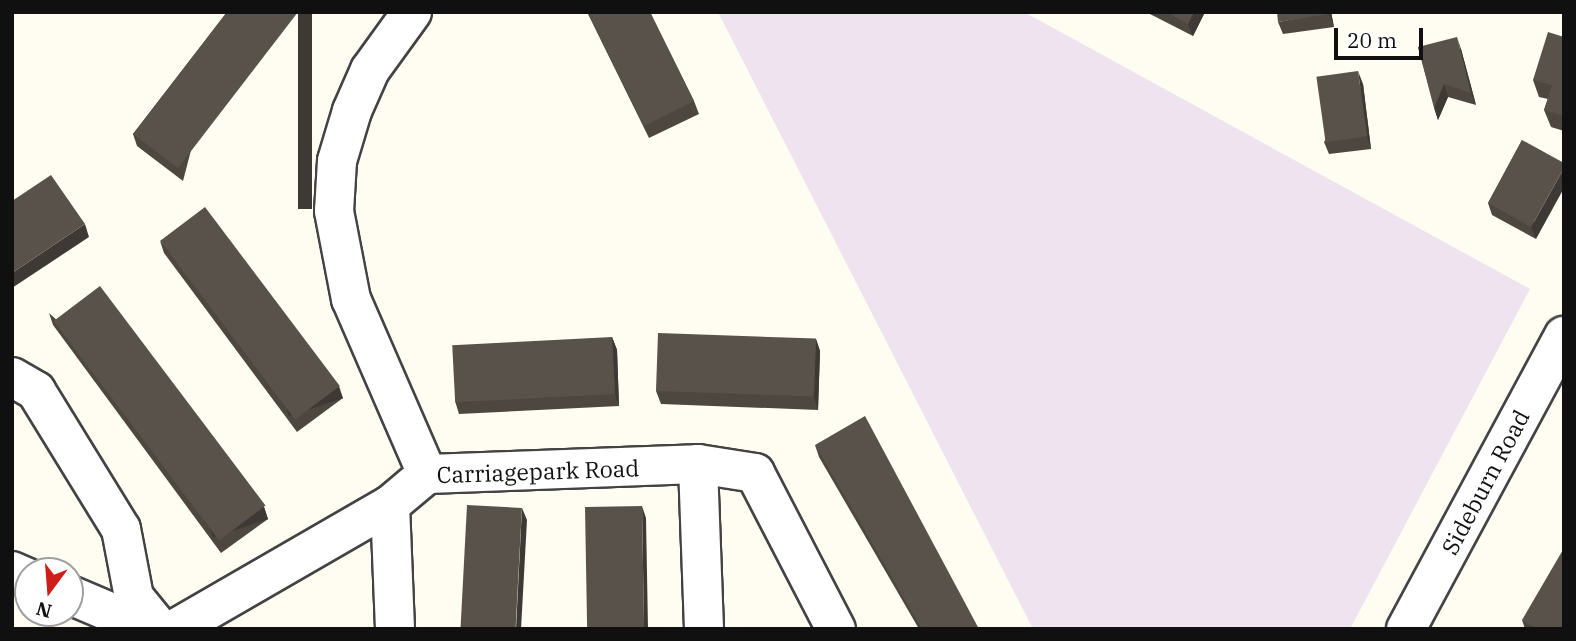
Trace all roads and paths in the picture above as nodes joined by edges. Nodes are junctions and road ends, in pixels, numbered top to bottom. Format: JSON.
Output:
{"nodes":[{"id":1,"x":412,"y":12,"type":"edge"},
{"id":2,"x":1564,"y":336,"type":"edge"},
{"id":3,"x":12,"y":377,"type":"edge"},
{"id":4,"x":698,"y":464,"type":"junction"},
{"id":5,"x":427,"y":474,"type":"junction"},
{"id":6,"x":390,"y":505,"type":"junction"},
{"id":7,"x":84,"y":601,"type":"edge"},
{"id":8,"x":150,"y":629,"type":"edge"},
{"id":9,"x":160,"y":629,"type":"edge"},
{"id":10,"x":175,"y":629,"type":"edge"},
{"id":11,"x":395,"y":629,"type":"edge"},
{"id":12,"x":704,"y":629,"type":"edge"},
{"id":13,"x":836,"y":629,"type":"edge"},
{"id":14,"x":1406,"y":629,"type":"edge"}],
"edges":[{"from":1,"to":5,"type":"street"},
{"from":2,"to":14,"type":"street","name":"Sideburn Road"},
{"from":3,"to":9,"type":"street"},
{"from":4,"to":5,"type":"street","name":"Carriagepark Road"},
{"from":4,"to":12,"type":"street"},
{"from":4,"to":13,"type":"street","name":"Carriagepark Road"},
{"from":5,"to":6,"type":"street","name":"Carriagepark Road"},
{"from":6,"to":10,"type":"street","name":"Carriagepark Road"},
{"from":6,"to":11,"type":"street"},
{"from":7,"to":8,"type":"street"}]}
